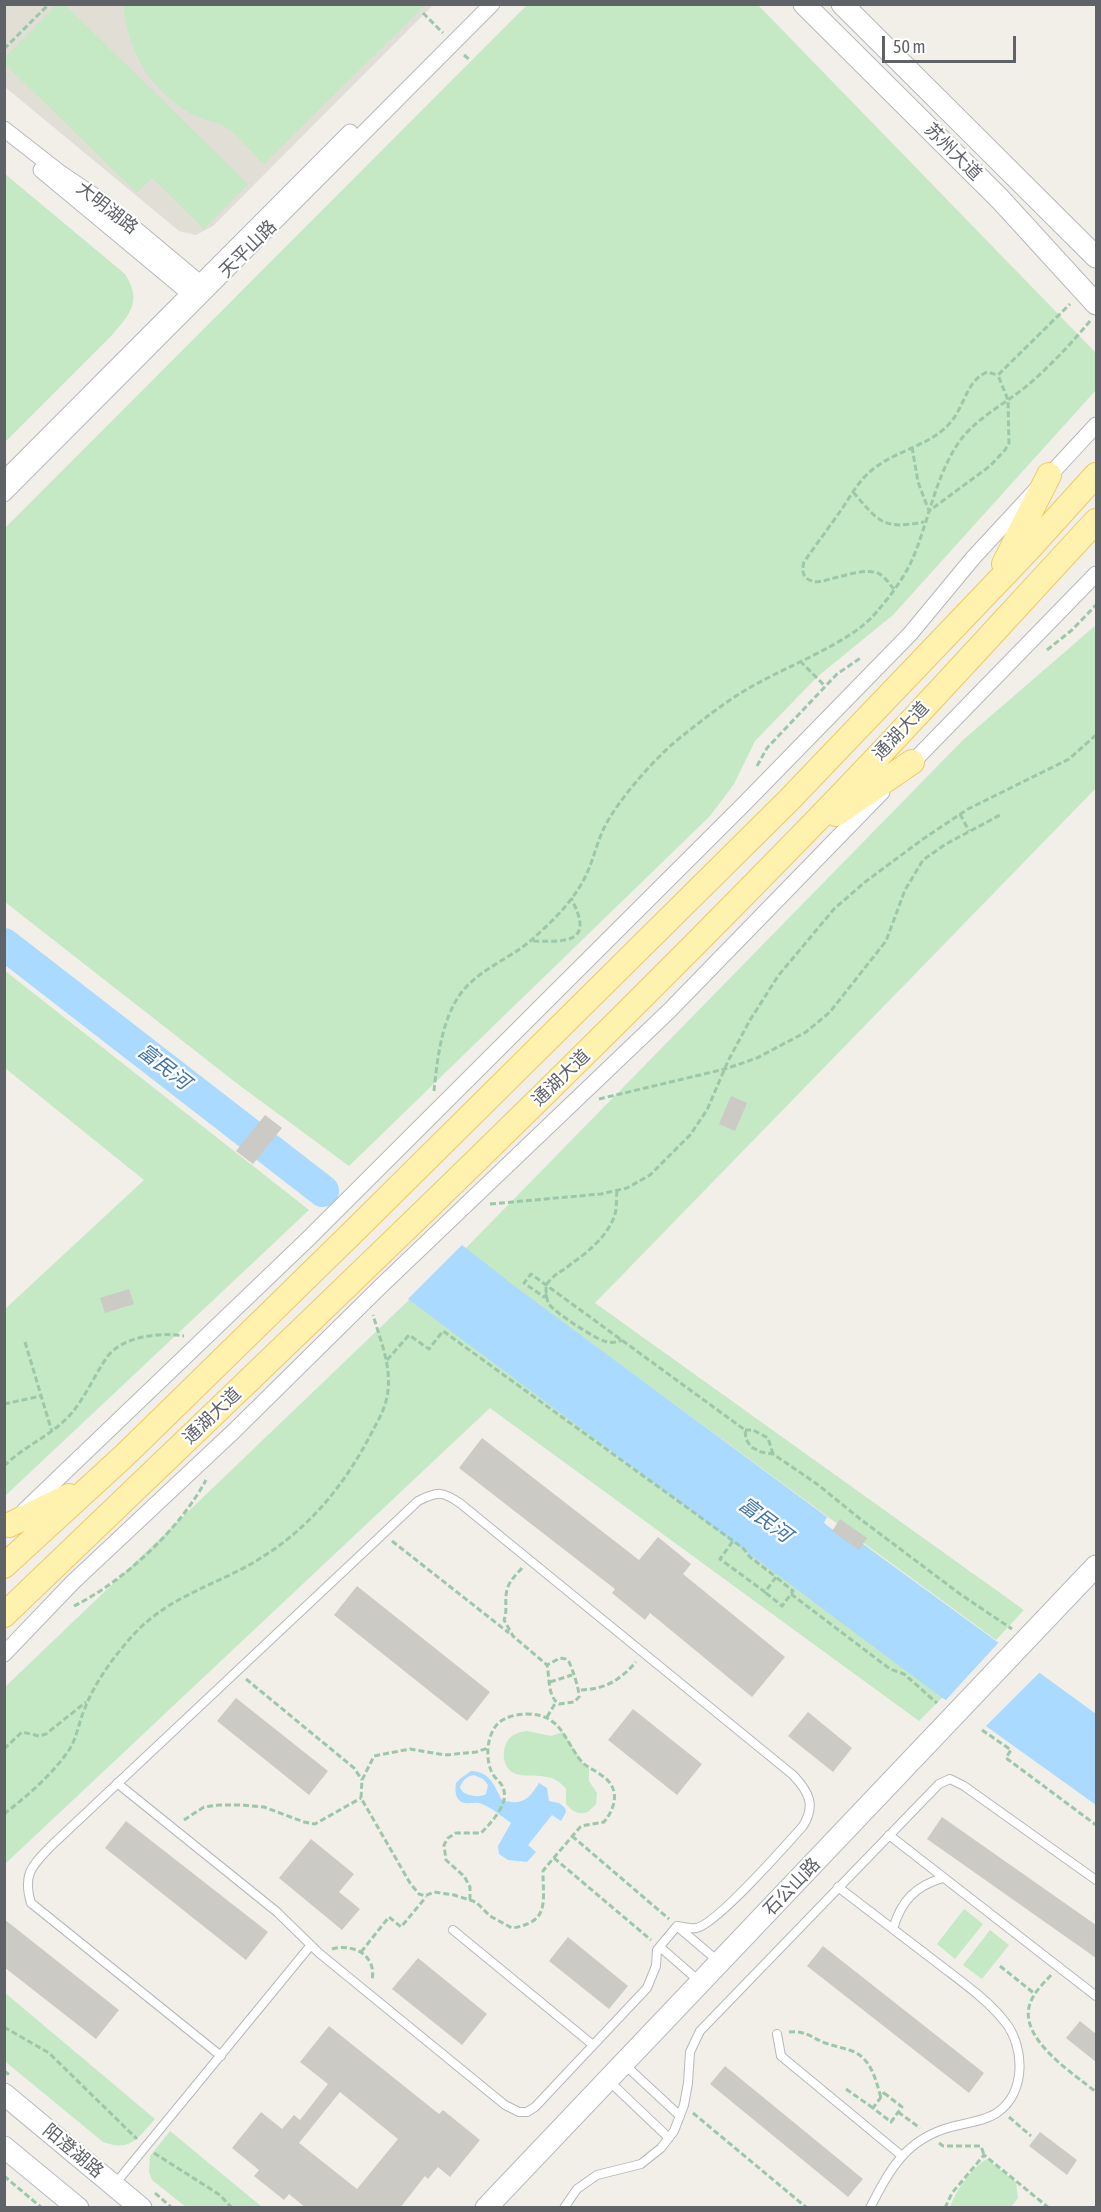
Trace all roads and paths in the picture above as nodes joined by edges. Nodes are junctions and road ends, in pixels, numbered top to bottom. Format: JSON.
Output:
{"nodes":[{"id":1,"x":49,"y":4,"type":"edge"},
{"id":2,"x":477,"y":4,"type":"edge"},
{"id":3,"x":492,"y":4,"type":"edge"},
{"id":4,"x":804,"y":4,"type":"edge"},
{"id":5,"x":842,"y":4,"type":"edge"},
{"id":6,"x":4,"y":49,"type":"edge"},
{"id":7,"x":4,"y":129,"type":"edge"},
{"id":8,"x":4,"y":140,"type":"edge"},
{"id":9,"x":1096,"y":257,"type":"edge"},
{"id":10,"x":199,"y":291,"type":"junction"},
{"id":11,"x":1090,"y":297,"type":"edge"},
{"id":12,"x":1096,"y":312,"type":"edge"},
{"id":13,"x":998,"y":375,"type":"junction"},
{"id":14,"x":1008,"y":400,"type":"junction"},
{"id":15,"x":1096,"y":425,"type":"edge"},
{"id":16,"x":912,"y":447,"type":"junction"},
{"id":17,"x":1049,"y":475,"type":"junction"},
{"id":18,"x":1096,"y":475,"type":"edge"},
{"id":19,"x":4,"y":479,"type":"edge"},
{"id":20,"x":853,"y":492,"type":"junction"},
{"id":21,"x":4,"y":494,"type":"edge"},
{"id":22,"x":929,"y":511,"type":"junction"},
{"id":23,"x":926,"y":521,"type":"junction"},
{"id":24,"x":1096,"y":521,"type":"edge"},
{"id":25,"x":1096,"y":574,"type":"edge"},
{"id":26,"x":992,"y":588,"type":"junction"},
{"id":27,"x":894,"y":590,"type":"junction"},
{"id":28,"x":800,"y":661,"type":"junction"},
{"id":29,"x":825,"y":686,"type":"dead end"},
{"id":30,"x":1096,"y":735,"type":"edge"},
{"id":31,"x":912,"y":762,"type":"junction"},
{"id":32,"x":960,"y":814,"type":"junction"},
{"id":33,"x":1000,"y":814,"type":"dead end"},
{"id":34,"x":969,"y":832,"type":"junction"},
{"id":35,"x":797,"y":841,"type":"junction"},
{"id":36,"x":571,"y":898,"type":"junction"},
{"id":37,"x":531,"y":941,"type":"junction"},
{"id":38,"x":725,"y":1069,"type":"junction"},
{"id":39,"x":434,"y":1094,"type":"dead end"},
{"id":40,"x":591,"y":1100,"type":"dead end"},
{"id":41,"x":616,"y":1191,"type":"junction"},
{"id":42,"x":485,"y":1204,"type":"dead end"},
{"id":43,"x":546,"y":1285,"type":"junction"},
{"id":44,"x":547,"y":1294,"type":"junction"},
{"id":45,"x":372,"y":1315,"type":"dead end"},
{"id":46,"x":191,"y":1337,"type":"dead end"},
{"id":47,"x":623,"y":1340,"type":"junction"},
{"id":48,"x":25,"y":1342,"type":"dead end"},
{"id":49,"x":386,"y":1360,"type":"junction"},
{"id":50,"x":41,"y":1396,"type":"junction"},
{"id":51,"x":4,"y":1404,"type":"edge"},
{"id":52,"x":745,"y":1430,"type":"junction"},
{"id":53,"x":52,"y":1432,"type":"junction"},
{"id":54,"x":773,"y":1454,"type":"junction"},
{"id":55,"x":4,"y":1466,"type":"edge"},
{"id":56,"x":93,"y":1485,"type":"junction"},
{"id":57,"x":7,"y":1527,"type":"edge"},
{"id":58,"x":383,"y":1534,"type":"junction"},
{"id":59,"x":733,"y":1541,"type":"junction"},
{"id":60,"x":529,"y":1560,"type":"junction"},
{"id":61,"x":4,"y":1566,"type":"edge"},
{"id":62,"x":1096,"y":1566,"type":"edge"},
{"id":63,"x":776,"y":1577,"type":"junction"},
{"id":64,"x":765,"y":1592,"type":"junction"},
{"id":65,"x":791,"y":1594,"type":"junction"},
{"id":66,"x":4,"y":1615,"type":"edge"},
{"id":67,"x":1038,"y":1628,"type":"junction"},
{"id":68,"x":513,"y":1636,"type":"junction"},
{"id":69,"x":4,"y":1653,"type":"edge"},
{"id":70,"x":644,"y":1654,"type":"junction"},
{"id":71,"x":548,"y":1665,"type":"junction"},
{"id":72,"x":236,"y":1671,"type":"junction"},
{"id":73,"x":572,"y":1675,"type":"junction"},
{"id":74,"x":550,"y":1682,"type":"junction"},
{"id":75,"x":580,"y":1690,"type":"junction"},
{"id":76,"x":88,"y":1701,"type":"junction"},
{"id":77,"x":556,"y":1702,"type":"junction"},
{"id":78,"x":937,"y":1703,"type":"dead end"},
{"id":79,"x":547,"y":1718,"type":"junction"},
{"id":80,"x":982,"y":1730,"type":"dead end"},
{"id":81,"x":488,"y":1748,"type":"junction"},
{"id":82,"x":4,"y":1749,"type":"edge"},
{"id":83,"x":362,"y":1780,"type":"junction"},
{"id":84,"x":117,"y":1783,"type":"junction"},
{"id":85,"x":361,"y":1798,"type":"junction"},
{"id":86,"x":4,"y":1814,"type":"edge"},
{"id":87,"x":1096,"y":1825,"type":"edge"},
{"id":88,"x":172,"y":1827,"type":"junction"},
{"id":89,"x":889,"y":1835,"type":"junction"},
{"id":90,"x":572,"y":1836,"type":"junction"},
{"id":91,"x":554,"y":1858,"type":"junction"},
{"id":92,"x":943,"y":1878,"type":"junction"},
{"id":93,"x":1096,"y":1880,"type":"edge"},
{"id":94,"x":838,"y":1887,"type":"junction"},
{"id":95,"x":427,"y":1896,"type":"junction"},
{"id":96,"x":470,"y":1900,"type":"junction"},
{"id":97,"x":677,"y":1926,"type":"junction"},
{"id":98,"x":893,"y":1929,"type":"junction"},
{"id":99,"x":453,"y":1930,"type":"dead end"},
{"id":100,"x":311,"y":1945,"type":"junction"},
{"id":101,"x":660,"y":1947,"type":"junction"},
{"id":102,"x":361,"y":1952,"type":"junction"},
{"id":103,"x":319,"y":1953,"type":"junction"},
{"id":104,"x":720,"y":1962,"type":"junction"},
{"id":105,"x":1000,"y":1966,"type":"dead end"},
{"id":106,"x":1058,"y":1967,"type":"junction"},
{"id":107,"x":701,"y":1982,"type":"junction"},
{"id":108,"x":366,"y":1992,"type":"junction"},
{"id":109,"x":1035,"y":1994,"type":"junction"},
{"id":110,"x":1096,"y":1996,"type":"edge"},
{"id":111,"x":4,"y":2027,"type":"edge"},
{"id":112,"x":777,"y":2034,"type":"joint"},
{"id":113,"x":592,"y":2045,"type":"junction"},
{"id":114,"x":221,"y":2056,"type":"junction"},
{"id":115,"x":624,"y":2063,"type":"junction"},
{"id":116,"x":608,"y":2080,"type":"junction"},
{"id":117,"x":846,"y":2089,"type":"dead end"},
{"id":118,"x":1096,"y":2092,"type":"edge"},
{"id":119,"x":4,"y":2094,"type":"edge"},
{"id":120,"x":880,"y":2098,"type":"junction"},
{"id":121,"x":684,"y":2105,"type":"junction"},
{"id":122,"x":873,"y":2108,"type":"junction"},
{"id":123,"x":1000,"y":2110,"type":"junction"},
{"id":124,"x":680,"y":2116,"type":"junction"},
{"id":125,"x":1031,"y":2136,"type":"dead end"},
{"id":126,"x":669,"y":2138,"type":"junction"},
{"id":127,"x":4,"y":2147,"type":"edge"},
{"id":128,"x":145,"y":2147,"type":"junction"},
{"id":129,"x":902,"y":2156,"type":"junction"},
{"id":130,"x":4,"y":2176,"type":"edge"},
{"id":131,"x":114,"y":2185,"type":"junction"},
{"id":132,"x":42,"y":2208,"type":"edge"},
{"id":133,"x":78,"y":2208,"type":"edge"},
{"id":134,"x":141,"y":2208,"type":"edge"},
{"id":135,"x":232,"y":2208,"type":"edge"},
{"id":136,"x":486,"y":2208,"type":"edge"},
{"id":137,"x":564,"y":2208,"type":"edge"},
{"id":138,"x":807,"y":2208,"type":"edge"},
{"id":139,"x":870,"y":2208,"type":"edge"},
{"id":140,"x":945,"y":2208,"type":"edge"},
{"id":141,"x":1049,"y":2208,"type":"edge"}],
"edges":[{"from":1,"to":6,"type":"path"},
{"from":2,"to":10,"type":"street","name":"天平山路"},
{"from":3,"to":10,"type":"street","name":"天平山路"},
{"from":4,"to":11,"type":"street","name":"苏州大道"},
{"from":5,"to":9,"type":"street","name":"苏州大道"},
{"from":7,"to":10,"type":"street","name":"大明湖路"},
{"from":8,"to":10,"type":"street","name":"大明湖路"},
{"from":10,"to":19,"type":"street","name":"天平山路"},
{"from":10,"to":21,"type":"street","name":"天平山路"},
{"from":11,"to":13,"type":"path"},
{"from":12,"to":14,"type":"path"},
{"from":13,"to":14,"type":"path"},
{"from":13,"to":16,"type":"path"},
{"from":14,"to":22,"type":"path"},
{"from":14,"to":22,"type":"path"},
{"from":15,"to":17,"type":"street"},
{"from":16,"to":20,"type":"path"},
{"from":16,"to":22,"type":"path"},
{"from":17,"to":26,"type":"main road"},
{"from":17,"to":57,"type":"street"},
{"from":18,"to":26,"type":"main road","name":"通湖大道"},
{"from":20,"to":23,"type":"path"},
{"from":20,"to":27,"type":"path"},
{"from":22,"to":23,"type":"path"},
{"from":23,"to":27,"type":"path"},
{"from":24,"to":35,"type":"main road","name":"通湖大道"},
{"from":25,"to":31,"type":"street"},
{"from":26,"to":56,"type":"main road","name":"通湖大道"},
{"from":27,"to":28,"type":"path"},
{"from":28,"to":29,"type":"path"},
{"from":28,"to":36,"type":"path"},
{"from":30,"to":32,"type":"path"},
{"from":31,"to":35,"type":"main road"},
{"from":31,"to":69,"type":"street"},
{"from":32,"to":34,"type":"path"},
{"from":32,"to":38,"type":"path"},
{"from":33,"to":34,"type":"path"},
{"from":34,"to":38,"type":"path"},
{"from":35,"to":66,"type":"main road","name":"通湖大道"},
{"from":36,"to":37,"type":"path"},
{"from":36,"to":37,"type":"path"},
{"from":37,"to":39,"type":"path"},
{"from":38,"to":40,"type":"path"},
{"from":38,"to":41,"type":"path"},
{"from":41,"to":42,"type":"path"},
{"from":41,"to":43,"type":"path"},
{"from":43,"to":44,"type":"path"},
{"from":43,"to":44,"type":"path"},
{"from":43,"to":47,"type":"path"},
{"from":44,"to":47,"type":"path"},
{"from":45,"to":49,"type":"path"},
{"from":46,"to":53,"type":"path"},
{"from":47,"to":52,"type":"path"},
{"from":48,"to":50,"type":"path"},
{"from":49,"to":59,"type":"path"},
{"from":49,"to":76,"type":"path"},
{"from":50,"to":51,"type":"path"},
{"from":50,"to":53,"type":"path"},
{"from":52,"to":54,"type":"path"},
{"from":52,"to":54,"type":"path"},
{"from":53,"to":55,"type":"path"},
{"from":54,"to":67,"type":"path"},
{"from":56,"to":57,"type":"main road"},
{"from":56,"to":61,"type":"main road","name":"通湖大道"},
{"from":58,"to":60,"type":"lane"},
{"from":58,"to":68,"type":"path"},
{"from":58,"to":72,"type":"lane"},
{"from":59,"to":63,"type":"path"},
{"from":59,"to":64,"type":"path"},
{"from":60,"to":68,"type":"path"},
{"from":60,"to":70,"type":"lane"},
{"from":62,"to":67,"type":"street","name":"石公山路"},
{"from":63,"to":64,"type":"path"},
{"from":63,"to":65,"type":"path"},
{"from":64,"to":65,"type":"path"},
{"from":65,"to":78,"type":"path"},
{"from":67,"to":104,"type":"street","name":"石公山路"},
{"from":68,"to":71,"type":"path"},
{"from":70,"to":75,"type":"path"},
{"from":70,"to":97,"type":"lane"},
{"from":71,"to":73,"type":"path"},
{"from":71,"to":74,"type":"path"},
{"from":72,"to":83,"type":"path"},
{"from":72,"to":84,"type":"lane"},
{"from":73,"to":74,"type":"path"},
{"from":73,"to":75,"type":"path"},
{"from":74,"to":77,"type":"path"},
{"from":75,"to":77,"type":"path"},
{"from":76,"to":82,"type":"path"},
{"from":76,"to":86,"type":"path"},
{"from":77,"to":79,"type":"path"},
{"from":79,"to":81,"type":"path"},
{"from":79,"to":90,"type":"path"},
{"from":80,"to":87,"type":"path"},
{"from":81,"to":83,"type":"path"},
{"from":81,"to":96,"type":"path"},
{"from":83,"to":85,"type":"path"},
{"from":84,"to":88,"type":"lane"},
{"from":84,"to":114,"type":"lane"},
{"from":85,"to":88,"type":"path"},
{"from":85,"to":95,"type":"path"},
{"from":88,"to":100,"type":"lane"},
{"from":89,"to":92,"type":"lane"},
{"from":89,"to":93,"type":"lane"},
{"from":89,"to":94,"type":"lane"},
{"from":90,"to":91,"type":"path"},
{"from":90,"to":97,"type":"path"},
{"from":91,"to":96,"type":"path"},
{"from":91,"to":101,"type":"path"},
{"from":92,"to":98,"type":"lane"},
{"from":92,"to":106,"type":"lane"},
{"from":94,"to":98,"type":"lane"},
{"from":94,"to":121,"type":"lane"},
{"from":95,"to":96,"type":"path"},
{"from":95,"to":102,"type":"path"},
{"from":97,"to":101,"type":"lane"},
{"from":97,"to":104,"type":"lane"},
{"from":98,"to":123,"type":"lane"},
{"from":99,"to":113,"type":"lane"},
{"from":100,"to":103,"type":"lane"},
{"from":100,"to":114,"type":"lane"},
{"from":101,"to":107,"type":"lane"},
{"from":101,"to":113,"type":"lane"},
{"from":102,"to":103,"type":"path"},
{"from":102,"to":108,"type":"path"},
{"from":103,"to":108,"type":"lane"},
{"from":104,"to":107,"type":"street","name":"石公山路"},
{"from":105,"to":109,"type":"path"},
{"from":106,"to":109,"type":"path"},
{"from":106,"to":110,"type":"lane"},
{"from":107,"to":115,"type":"street","name":"石公山路"},
{"from":108,"to":113,"type":"lane"},
{"from":109,"to":118,"type":"path"},
{"from":111,"to":128,"type":"path"},
{"from":112,"to":120,"type":"path"},
{"from":112,"to":129,"type":"lane"},
{"from":114,"to":128,"type":"lane"},
{"from":115,"to":116,"type":"street","name":"石公山路"},
{"from":115,"to":124,"type":"lane"},
{"from":116,"to":126,"type":"lane"},
{"from":116,"to":136,"type":"street","name":"石公山路"},
{"from":117,"to":122,"type":"path"},
{"from":119,"to":131,"type":"street","name":"阳澄湖路"},
{"from":120,"to":122,"type":"path"},
{"from":120,"to":122,"type":"path"},
{"from":121,"to":124,"type":"lane"},
{"from":121,"to":138,"type":"path"},
{"from":123,"to":125,"type":"path"},
{"from":123,"to":129,"type":"lane"},
{"from":124,"to":126,"type":"lane"},
{"from":126,"to":137,"type":"lane"},
{"from":127,"to":133,"type":"street"},
{"from":128,"to":131,"type":"lane"},
{"from":128,"to":135,"type":"path"},
{"from":129,"to":139,"type":"lane"},
{"from":130,"to":132,"type":"path"},
{"from":131,"to":134,"type":"street","name":"阳澄湖路"},
{"from":140,"to":141,"type":"path"}]}
